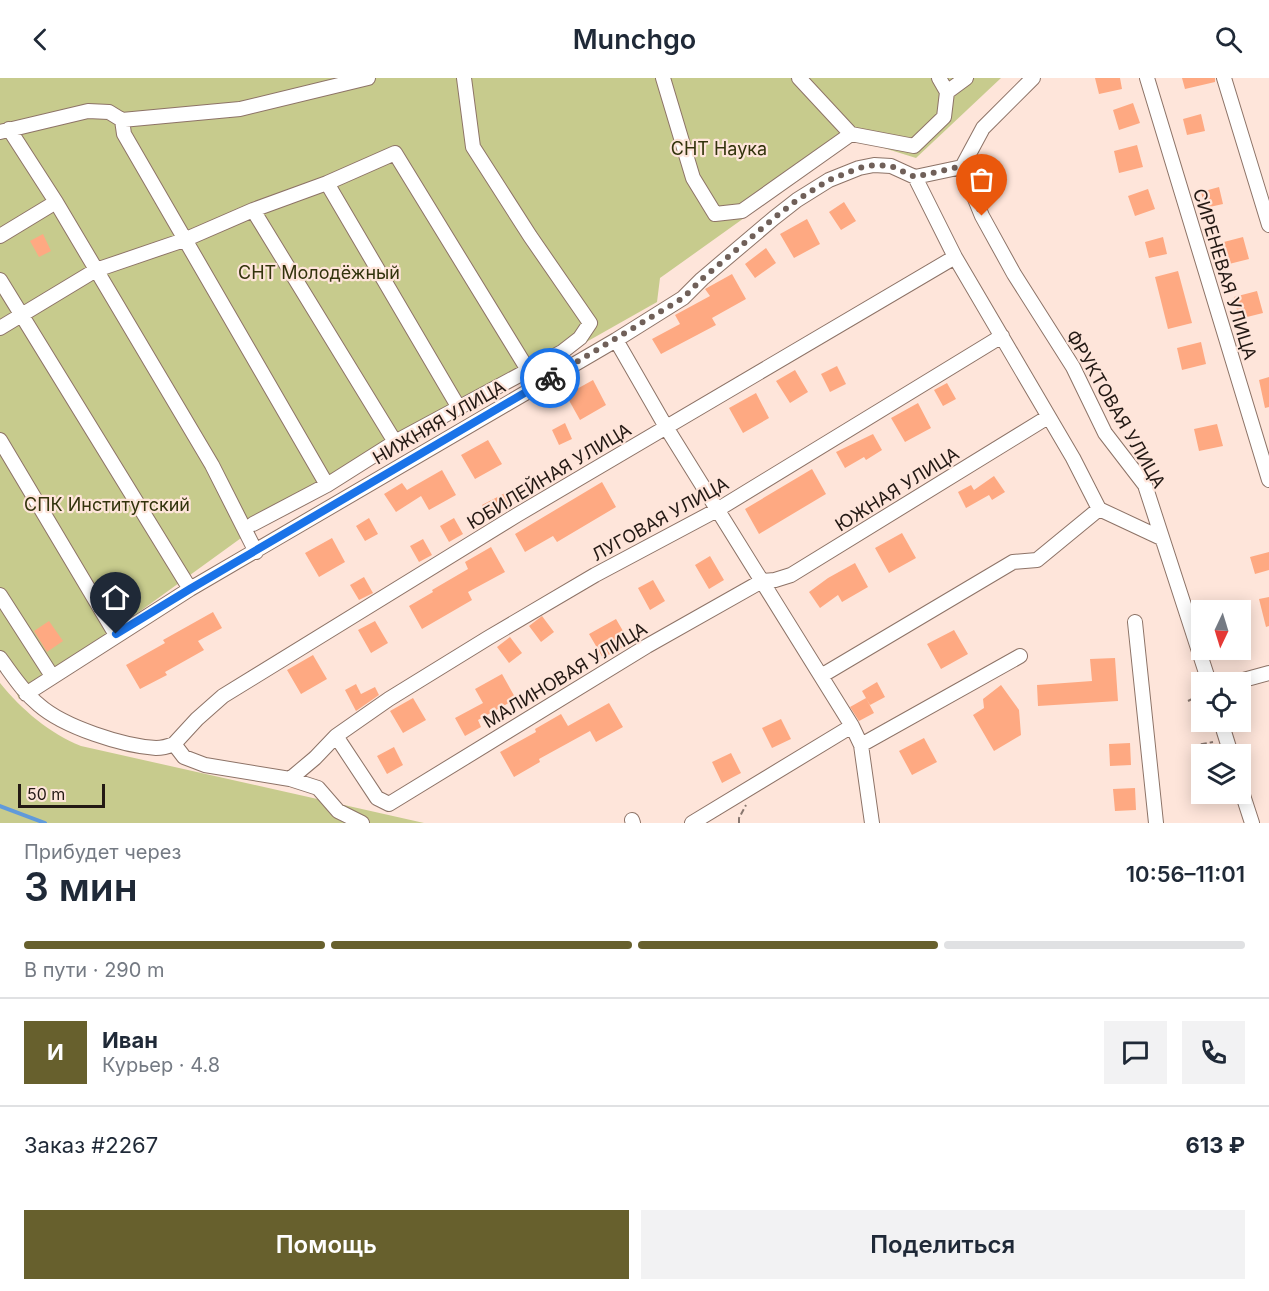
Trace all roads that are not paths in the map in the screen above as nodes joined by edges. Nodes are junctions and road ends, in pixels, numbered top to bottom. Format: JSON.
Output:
{"nodes":[{"id":1,"x":368,"y":78,"type":"edge"},
{"id":2,"x":464,"y":78,"type":"edge"},
{"id":3,"x":663,"y":78,"type":"edge"},
{"id":4,"x":799,"y":78,"type":"edge"},
{"id":5,"x":939,"y":78,"type":"edge"},
{"id":6,"x":966,"y":78,"type":"edge"},
{"id":7,"x":1033,"y":78,"type":"edge"},
{"id":8,"x":1147,"y":78,"type":"edge"},
{"id":9,"x":1224,"y":78,"type":"edge"},
{"id":10,"x":947,"y":92,"type":"junction"},
{"id":11,"x":122,"y":120,"type":"junction"},
{"id":12,"x":5,"y":130,"type":"edge"},
{"id":13,"x":851,"y":134,"type":"junction"},
{"id":14,"x":962,"y":166,"type":"junction"},
{"id":15,"x":915,"y":177,"type":"junction"},
{"id":16,"x":327,"y":183,"type":"junction"},
{"id":17,"x":56,"y":202,"type":"junction"},
{"id":18,"x":253,"y":210,"type":"junction"},
{"id":19,"x":1269,"y":225,"type":"edge"},
{"id":20,"x":0,"y":236,"type":"edge"},
{"id":21,"x":184,"y":240,"type":"junction"},
{"id":22,"x":955,"y":257,"type":"junction"},
{"id":23,"x":96,"y":270,"type":"junction"},
{"id":24,"x":0,"y":280,"type":"edge"},
{"id":25,"x":21,"y":316,"type":"junction"},
{"id":26,"x":0,"y":328,"type":"edge"},
{"id":27,"x":1002,"y":336,"type":"junction"},
{"id":28,"x":616,"y":340,"type":"junction"},
{"id":29,"x":528,"y":370,"type":"junction"},
{"id":30,"x":459,"y":408,"type":"junction"},
{"id":31,"x":1048,"y":417,"type":"junction"},
{"id":32,"x":666,"y":427,"type":"junction"},
{"id":33,"x":0,"y":440,"type":"edge"},
{"id":34,"x":395,"y":442,"type":"junction"},
{"id":35,"x":1269,"y":480,"type":"edge"},
{"id":36,"x":327,"y":485,"type":"junction"},
{"id":37,"x":1099,"y":509,"type":"junction"},
{"id":38,"x":717,"y":510,"type":"junction"},
{"id":39,"x":253,"y":524,"type":"dead end"},
{"id":40,"x":1161,"y":538,"type":"junction"},
{"id":41,"x":256,"y":552,"type":"junction"},
{"id":42,"x":762,"y":581,"type":"junction"},
{"id":43,"x":190,"y":589,"type":"junction"},
{"id":44,"x":0,"y":595,"type":"edge"},
{"id":45,"x":1135,"y":622,"type":"dead end"},
{"id":46,"x":116,"y":634,"type":"junction"},
{"id":47,"x":1020,"y":656,"type":"dead end"},
{"id":48,"x":0,"y":658,"type":"edge"},
{"id":49,"x":1206,"y":672,"type":"edge"},
{"id":50,"x":1269,"y":674,"type":"edge"},
{"id":51,"x":52,"y":676,"type":"junction"},
{"id":52,"x":821,"y":676,"type":"junction"},
{"id":53,"x":1251,"y":678,"type":"edge"},
{"id":54,"x":26,"y":694,"type":"junction"},
{"id":55,"x":852,"y":726,"type":"junction"},
{"id":56,"x":336,"y":736,"type":"junction"},
{"id":57,"x":174,"y":744,"type":"junction"},
{"id":58,"x":861,"y":745,"type":"junction"},
{"id":59,"x":290,"y":779,"type":"junction"},
{"id":60,"x":1246,"y":804,"type":"edge"},
{"id":61,"x":362,"y":823,"type":"edge"},
{"id":62,"x":692,"y":823,"type":"edge"},
{"id":63,"x":873,"y":823,"type":"edge"},
{"id":64,"x":1156,"y":823,"type":"edge"},
{"id":65,"x":1252,"y":823,"type":"edge"}],
"edges":[{"from":1,"to":11,"type":"street"},
{"from":2,"to":29,"type":"street"},
{"from":3,"to":13,"type":"street"},
{"from":4,"to":13,"type":"street"},
{"from":5,"to":10,"type":"street"},
{"from":6,"to":10,"type":"street"},
{"from":7,"to":14,"type":"street"},
{"from":8,"to":35,"type":"street","name":"СИРЕНЕВАЯ УЛИЦА"},
{"from":9,"to":19,"type":"street"},
{"from":10,"to":13,"type":"street"},
{"from":11,"to":12,"type":"street"},
{"from":11,"to":21,"type":"street"},
{"from":12,"to":17,"type":"street"},
{"from":14,"to":15,"type":"street"},
{"from":14,"to":40,"type":"street","name":"ФРУКТОВАЯ УЛИЦА"},
{"from":15,"to":22,"type":"street"},
{"from":15,"to":28,"type":"street","name":"НИЖНЯЯ УЛИЦА"},
{"from":16,"to":18,"type":"street"},
{"from":16,"to":29,"type":"street"},
{"from":16,"to":30,"type":"street"},
{"from":17,"to":20,"type":"street"},
{"from":17,"to":23,"type":"street"},
{"from":18,"to":21,"type":"street"},
{"from":18,"to":34,"type":"street"},
{"from":21,"to":23,"type":"street"},
{"from":21,"to":36,"type":"street"},
{"from":22,"to":27,"type":"street"},
{"from":22,"to":32,"type":"street","name":"ЮБИЛЕЙНАЯ УЛИЦА"},
{"from":23,"to":25,"type":"street"},
{"from":23,"to":41,"type":"street"},
{"from":24,"to":25,"type":"street"},
{"from":25,"to":26,"type":"street"},
{"from":25,"to":43,"type":"street"},
{"from":27,"to":31,"type":"street"},
{"from":27,"to":38,"type":"street","name":"ЛУГОВАЯ УЛИЦА"},
{"from":28,"to":32,"type":"street"},
{"from":28,"to":41,"type":"street","name":"НИЖНЯЯ УЛИЦА"},
{"from":29,"to":30,"type":"street"},
{"from":30,"to":34,"type":"street"},
{"from":31,"to":37,"type":"street"},
{"from":31,"to":42,"type":"street","name":"ЮЖНАЯ УЛИЦА"},
{"from":32,"to":38,"type":"street"},
{"from":32,"to":57,"type":"street","name":"ЮБИЛЕЙНАЯ УЛИЦА"},
{"from":33,"to":46,"type":"street"},
{"from":34,"to":36,"type":"street"},
{"from":36,"to":39,"type":"street"},
{"from":37,"to":40,"type":"street"},
{"from":37,"to":52,"type":"street"},
{"from":38,"to":42,"type":"street"},
{"from":38,"to":56,"type":"street","name":"ЛУГОВАЯ УЛИЦА"},
{"from":40,"to":49,"type":"street","name":"ФРУКТОВАЯ УЛИЦА"},
{"from":41,"to":43,"type":"street","name":"НИЖНЯЯ УЛИЦА"},
{"from":42,"to":52,"type":"street"},
{"from":42,"to":56,"type":"street","name":"МАЛИНОВАЯ УЛИЦА"},
{"from":43,"to":46,"type":"street","name":"НИЖНЯЯ УЛИЦА"},
{"from":44,"to":51,"type":"street"},
{"from":45,"to":64,"type":"street"},
{"from":46,"to":51,"type":"street","name":"НИЖНЯЯ УЛИЦА"},
{"from":47,"to":58,"type":"street"},
{"from":48,"to":54,"type":"street"},
{"from":50,"to":53,"type":"street"},
{"from":51,"to":54,"type":"street","name":"НИЖНЯЯ УЛИЦА"},
{"from":52,"to":55,"type":"street"},
{"from":54,"to":57,"type":"street"},
{"from":55,"to":58,"type":"street"},
{"from":55,"to":62,"type":"street"},
{"from":56,"to":59,"type":"street","name":"ЛУГОВАЯ УЛИЦА"},
{"from":57,"to":59,"type":"street"},
{"from":58,"to":63,"type":"street"},
{"from":59,"to":61,"type":"street"},
{"from":60,"to":65,"type":"street"}]}
